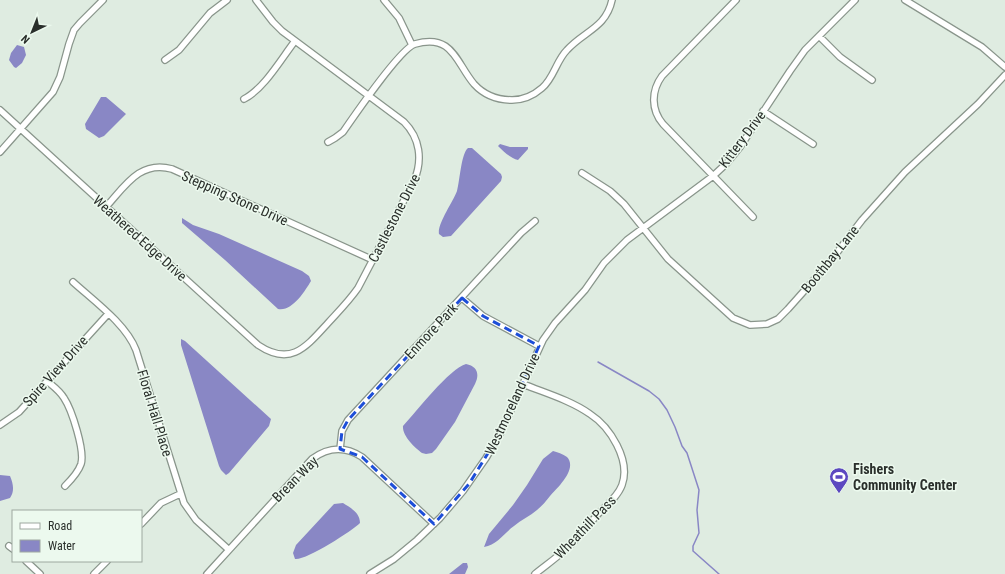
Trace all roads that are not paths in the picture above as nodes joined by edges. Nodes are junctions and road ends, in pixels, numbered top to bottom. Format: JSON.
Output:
{"nodes":[{"id":1,"x":103,"y":0,"type":"edge"},
{"id":2,"x":227,"y":0,"type":"edge"},
{"id":3,"x":256,"y":0,"type":"edge"},
{"id":4,"x":384,"y":0,"type":"edge"},
{"id":5,"x":612,"y":0,"type":"edge"},
{"id":6,"x":854,"y":0,"type":"edge"},
{"id":7,"x":905,"y":0,"type":"edge"},
{"id":8,"x":733,"y":1,"type":"edge"},
{"id":9,"x":819,"y":36,"type":"junction"},
{"id":10,"x":295,"y":41,"type":"junction"},
{"id":11,"x":412,"y":45,"type":"junction"},
{"id":12,"x":165,"y":60,"type":"dead end"},
{"id":13,"x":1005,"y":67,"type":"edge"},
{"id":14,"x":1005,"y":74,"type":"edge"},
{"id":15,"x":872,"y":80,"type":"dead end"},
{"id":16,"x":370,"y":96,"type":"junction"},
{"id":17,"x":244,"y":99,"type":"dead end"},
{"id":18,"x":0,"y":110,"type":"edge"},
{"id":19,"x":763,"y":111,"type":"junction"},
{"id":20,"x":21,"y":129,"type":"junction"},
{"id":21,"x":328,"y":142,"type":"dead end"},
{"id":22,"x":813,"y":144,"type":"dead end"},
{"id":23,"x":0,"y":152,"type":"edge"},
{"id":24,"x":582,"y":173,"type":"dead end"},
{"id":25,"x":713,"y":176,"type":"junction"},
{"id":26,"x":106,"y":206,"type":"junction"},
{"id":27,"x":753,"y":217,"type":"dead end"},
{"id":28,"x":535,"y":221,"type":"dead end"},
{"id":29,"x":644,"y":228,"type":"junction"},
{"id":30,"x":609,"y":257,"type":"joint"},
{"id":31,"x":373,"y":260,"type":"junction"},
{"id":32,"x":73,"y":282,"type":"dead end"},
{"id":33,"x":462,"y":298,"type":"junction"},
{"id":34,"x":108,"y":314,"type":"junction"},
{"id":35,"x":539,"y":346,"type":"junction"},
{"id":36,"x":286,"y":354,"type":"joint"},
{"id":37,"x":47,"y":381,"type":"junction"},
{"id":38,"x":523,"y":384,"type":"junction"},
{"id":39,"x":0,"y":425,"type":"edge"},
{"id":40,"x":340,"y":449,"type":"junction"},
{"id":41,"x":64,"y":486,"type":"dead end"},
{"id":42,"x":180,"y":494,"type":"junction"},
{"id":43,"x":142,"y":523,"type":"edge"},
{"id":44,"x":434,"y":524,"type":"junction"},
{"id":45,"x":228,"y":550,"type":"junction"},
{"id":46,"x":27,"y":562,"type":"edge"},
{"id":47,"x":106,"y":562,"type":"edge"},
{"id":48,"x":40,"y":574,"type":"edge"},
{"id":49,"x":94,"y":574,"type":"edge"},
{"id":50,"x":207,"y":574,"type":"edge"},
{"id":51,"x":370,"y":574,"type":"edge"},
{"id":52,"x":535,"y":574,"type":"edge"}],
"edges":[{"from":1,"to":20,"type":"street"},
{"from":2,"to":12,"type":"street"},
{"from":3,"to":10,"type":"street","name":"Castlestone Drive"},
{"from":4,"to":11,"type":"street"},
{"from":5,"to":11,"type":"street"},
{"from":6,"to":9,"type":"street","name":"Kittery Drive"},
{"from":7,"to":13,"type":"street"},
{"from":8,"to":25,"type":"street"},
{"from":9,"to":15,"type":"street"},
{"from":9,"to":19,"type":"street","name":"Kittery Drive"},
{"from":10,"to":16,"type":"street","name":"Castlestone Drive"},
{"from":10,"to":17,"type":"street"},
{"from":11,"to":16,"type":"street"},
{"from":14,"to":29,"type":"street","name":"Boothbay Lane"},
{"from":16,"to":21,"type":"street"},
{"from":16,"to":31,"type":"street","name":"Castlestone Drive"},
{"from":18,"to":20,"type":"street","name":"Weathered Edge Drive"},
{"from":19,"to":22,"type":"street"},
{"from":19,"to":25,"type":"street","name":"Kittery Drive"},
{"from":20,"to":23,"type":"street"},
{"from":20,"to":26,"type":"street","name":"Weathered Edge Drive"},
{"from":24,"to":29,"type":"street","name":"Boothbay Lane"},
{"from":25,"to":27,"type":"street"},
{"from":25,"to":29,"type":"street","name":"Kittery Drive"},
{"from":26,"to":31,"type":"street","name":"Stepping Stone Drive"},
{"from":26,"to":36,"type":"street","name":"Weathered Edge Drive"},
{"from":28,"to":33,"type":"street","name":"Enmore Park"},
{"from":29,"to":30,"type":"street","name":"Kittery Drive"},
{"from":30,"to":35,"type":"street","name":"Westmoreland Drive"},
{"from":31,"to":36,"type":"street","name":"Castlestone Drive"},
{"from":32,"to":34,"type":"street","name":"Floral Hall Place"},
{"from":33,"to":35,"type":"street"},
{"from":33,"to":40,"type":"street","name":"Enmore Park"},
{"from":34,"to":37,"type":"street","name":"Spire View Drive"},
{"from":34,"to":42,"type":"street","name":"Floral Hall Place"},
{"from":35,"to":38,"type":"street","name":"Westmoreland Drive"},
{"from":37,"to":39,"type":"street","name":"Spire View Drive"},
{"from":37,"to":41,"type":"street"},
{"from":38,"to":44,"type":"street","name":"Westmoreland Drive"},
{"from":38,"to":52,"type":"street","name":"Wheathill Pass"},
{"from":40,"to":44,"type":"street"},
{"from":40,"to":45,"type":"street","name":"Brean Way"},
{"from":42,"to":43,"type":"street"},
{"from":42,"to":45,"type":"street","name":"Floral Hall Place"},
{"from":44,"to":51,"type":"street","name":"Westmoreland Drive"},
{"from":45,"to":50,"type":"street","name":"Brean Way"},
{"from":46,"to":48,"type":"street"},
{"from":47,"to":49,"type":"street"}]}
